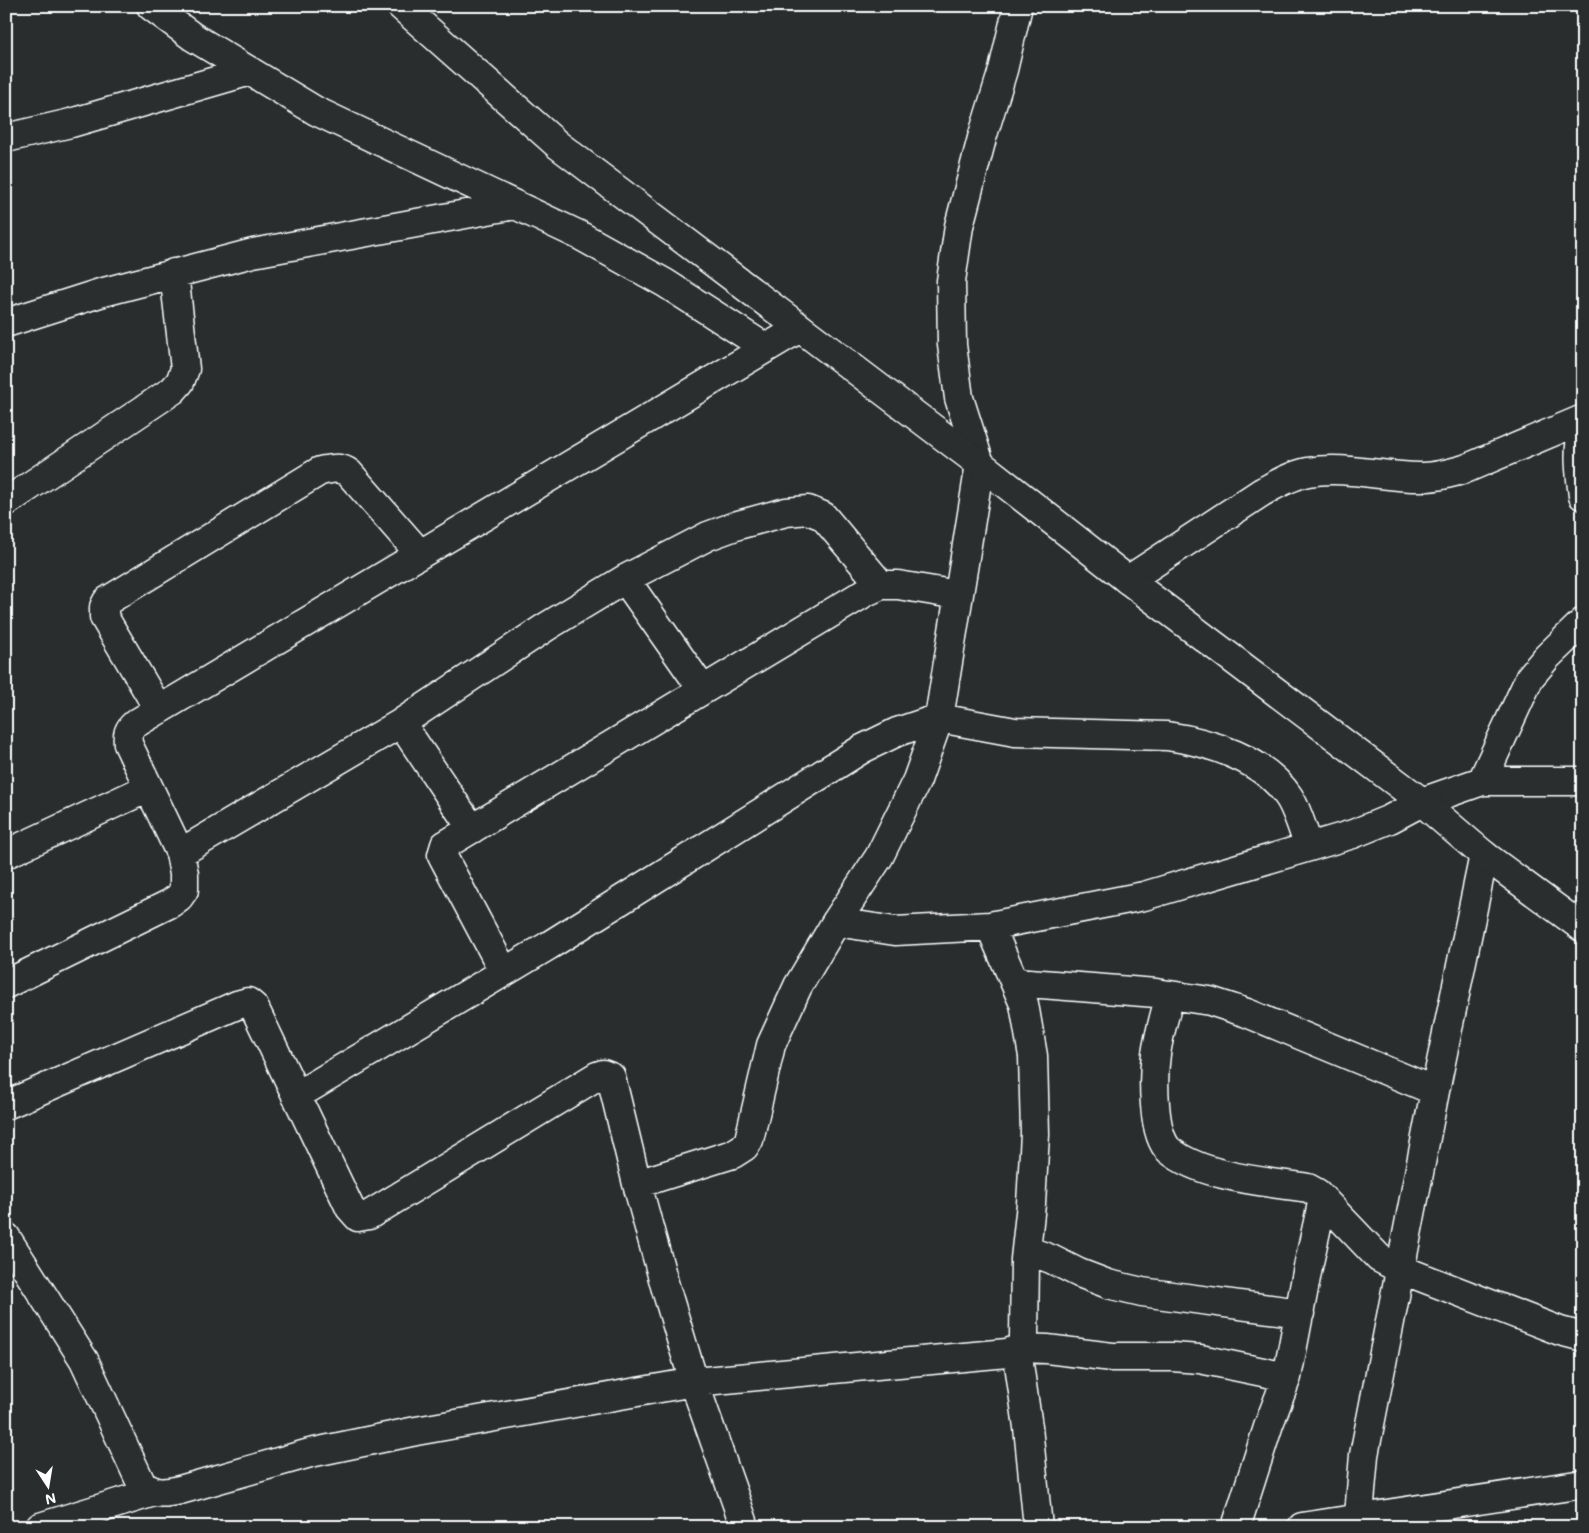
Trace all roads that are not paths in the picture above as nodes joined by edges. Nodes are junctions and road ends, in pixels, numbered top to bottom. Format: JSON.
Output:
{"nodes":[{"id":1,"x":152,"y":6,"type":"edge"},
{"id":2,"x":401,"y":6,"type":"edge"},
{"id":3,"x":1018,"y":6,"type":"edge"},
{"id":4,"x":250,"y":71,"type":"junction"},
{"id":5,"x":6,"y":138,"type":"edge"},
{"id":6,"x":515,"y":205,"type":"junction"},
{"id":7,"x":174,"y":273,"type":"junction"},
{"id":8,"x":6,"y":323,"type":"edge"},
{"id":9,"x":800,"y":328,"type":"junction"},
{"id":10,"x":766,"y":348,"type":"junction"},
{"id":11,"x":1583,"y":419,"type":"edge"},
{"id":12,"x":1583,"y":428,"type":"edge"},
{"id":13,"x":980,"y":464,"type":"junction"},
{"id":14,"x":1583,"y":496,"type":"edge"},
{"id":15,"x":6,"y":502,"type":"edge"},
{"id":16,"x":420,"y":554,"type":"junction"},
{"id":17,"x":626,"y":579,"type":"junction"},
{"id":18,"x":1128,"y":580,"type":"junction"},
{"id":19,"x":881,"y":585,"type":"junction"},
{"id":20,"x":958,"y":596,"type":"junction"},
{"id":21,"x":1583,"y":622,"type":"edge"},
{"id":22,"x":703,"y":690,"type":"junction"},
{"id":23,"x":159,"y":710,"type":"junction"},
{"id":24,"x":939,"y":718,"type":"junction"},
{"id":25,"x":401,"y":723,"type":"junction"},
{"id":26,"x":1583,"y":780,"type":"edge"},
{"id":27,"x":1482,"y":781,"type":"junction"},
{"id":28,"x":148,"y":788,"type":"junction"},
{"id":29,"x":1422,"y":802,"type":"junction"},
{"id":30,"x":472,"y":829,"type":"junction"},
{"id":31,"x":1309,"y":847,"type":"junction"},
{"id":32,"x":180,"y":853,"type":"junction"},
{"id":33,"x":6,"y":854,"type":"edge"},
{"id":34,"x":1484,"y":855,"type":"junction"},
{"id":35,"x":836,"y":922,"type":"junction"},
{"id":36,"x":990,"y":926,"type":"junction"},
{"id":37,"x":1583,"y":928,"type":"edge"},
{"id":38,"x":504,"y":972,"type":"junction"},
{"id":39,"x":1016,"y":982,"type":"junction"},
{"id":40,"x":6,"y":984,"type":"edge"},
{"id":41,"x":1170,"y":995,"type":"junction"},
{"id":42,"x":1435,"y":1091,"type":"junction"},
{"id":43,"x":296,"y":1096,"type":"junction"},
{"id":44,"x":6,"y":1105,"type":"edge"},
{"id":45,"x":637,"y":1184,"type":"junction"},
{"id":46,"x":1323,"y":1199,"type":"junction"},
{"id":47,"x":6,"y":1237,"type":"edge"},
{"id":48,"x":1026,"y":1250,"type":"junction"},
{"id":49,"x":1400,"y":1269,"type":"junction"},
{"id":50,"x":1300,"y":1313,"type":"junction"},
{"id":51,"x":1583,"y":1337,"type":"edge"},
{"id":52,"x":1019,"y":1349,"type":"junction"},
{"id":53,"x":1287,"y":1377,"type":"junction"},
{"id":54,"x":694,"y":1382,"type":"junction"},
{"id":55,"x":1583,"y":1484,"type":"edge"},
{"id":56,"x":154,"y":1492,"type":"junction"},
{"id":57,"x":1358,"y":1523,"type":"edge"},
{"id":58,"x":40,"y":1527,"type":"edge"},
{"id":59,"x":745,"y":1527,"type":"edge"},
{"id":60,"x":1038,"y":1527,"type":"edge"},
{"id":61,"x":1236,"y":1527,"type":"edge"},
{"id":62,"x":1302,"y":1527,"type":"edge"}],
"edges":[{"from":1,"to":4,"type":"street"},
{"from":2,"to":9,"type":"street"},
{"from":3,"to":13,"type":"street"},
{"from":4,"to":5,"type":"street"},
{"from":4,"to":6,"type":"street"},
{"from":6,"to":7,"type":"street"},
{"from":6,"to":10,"type":"street"},
{"from":7,"to":8,"type":"street"},
{"from":7,"to":15,"type":"street"},
{"from":9,"to":10,"type":"street"},
{"from":9,"to":13,"type":"street"},
{"from":10,"to":16,"type":"street"},
{"from":11,"to":18,"type":"street"},
{"from":12,"to":14,"type":"street"},
{"from":13,"to":18,"type":"street"},
{"from":13,"to":20,"type":"street"},
{"from":16,"to":23,"type":"street"},
{"from":16,"to":23,"type":"street"},
{"from":17,"to":19,"type":"street"},
{"from":17,"to":22,"type":"street"},
{"from":17,"to":25,"type":"street"},
{"from":18,"to":29,"type":"street"},
{"from":19,"to":20,"type":"street"},
{"from":19,"to":22,"type":"street"},
{"from":20,"to":24,"type":"street"},
{"from":21,"to":27,"type":"street"},
{"from":22,"to":30,"type":"street"},
{"from":23,"to":28,"type":"street"},
{"from":24,"to":31,"type":"street"},
{"from":24,"to":35,"type":"street"},
{"from":24,"to":38,"type":"street"},
{"from":25,"to":30,"type":"street"},
{"from":25,"to":32,"type":"street"},
{"from":26,"to":27,"type":"street"},
{"from":27,"to":29,"type":"street"},
{"from":28,"to":32,"type":"street"},
{"from":28,"to":33,"type":"street"},
{"from":29,"to":31,"type":"street"},
{"from":29,"to":34,"type":"street"},
{"from":30,"to":38,"type":"street"},
{"from":31,"to":36,"type":"street"},
{"from":32,"to":40,"type":"street"},
{"from":34,"to":37,"type":"street"},
{"from":34,"to":42,"type":"street"},
{"from":35,"to":36,"type":"street"},
{"from":35,"to":45,"type":"street"},
{"from":36,"to":39,"type":"street"},
{"from":38,"to":43,"type":"street"},
{"from":39,"to":41,"type":"street"},
{"from":39,"to":48,"type":"street"},
{"from":41,"to":42,"type":"street"},
{"from":41,"to":46,"type":"street"},
{"from":42,"to":49,"type":"street"},
{"from":43,"to":44,"type":"street"},
{"from":43,"to":45,"type":"street"},
{"from":45,"to":54,"type":"street"},
{"from":46,"to":49,"type":"street"},
{"from":46,"to":50,"type":"street"},
{"from":47,"to":56,"type":"street"},
{"from":48,"to":50,"type":"street"},
{"from":48,"to":52,"type":"street"},
{"from":49,"to":51,"type":"street"},
{"from":49,"to":57,"type":"street"},
{"from":50,"to":53,"type":"street"},
{"from":52,"to":53,"type":"street"},
{"from":52,"to":54,"type":"street"},
{"from":52,"to":60,"type":"street"},
{"from":53,"to":61,"type":"street"},
{"from":54,"to":56,"type":"street"},
{"from":54,"to":59,"type":"street"},
{"from":55,"to":57,"type":"street"},
{"from":56,"to":58,"type":"street"},
{"from":57,"to":62,"type":"street"}]}
